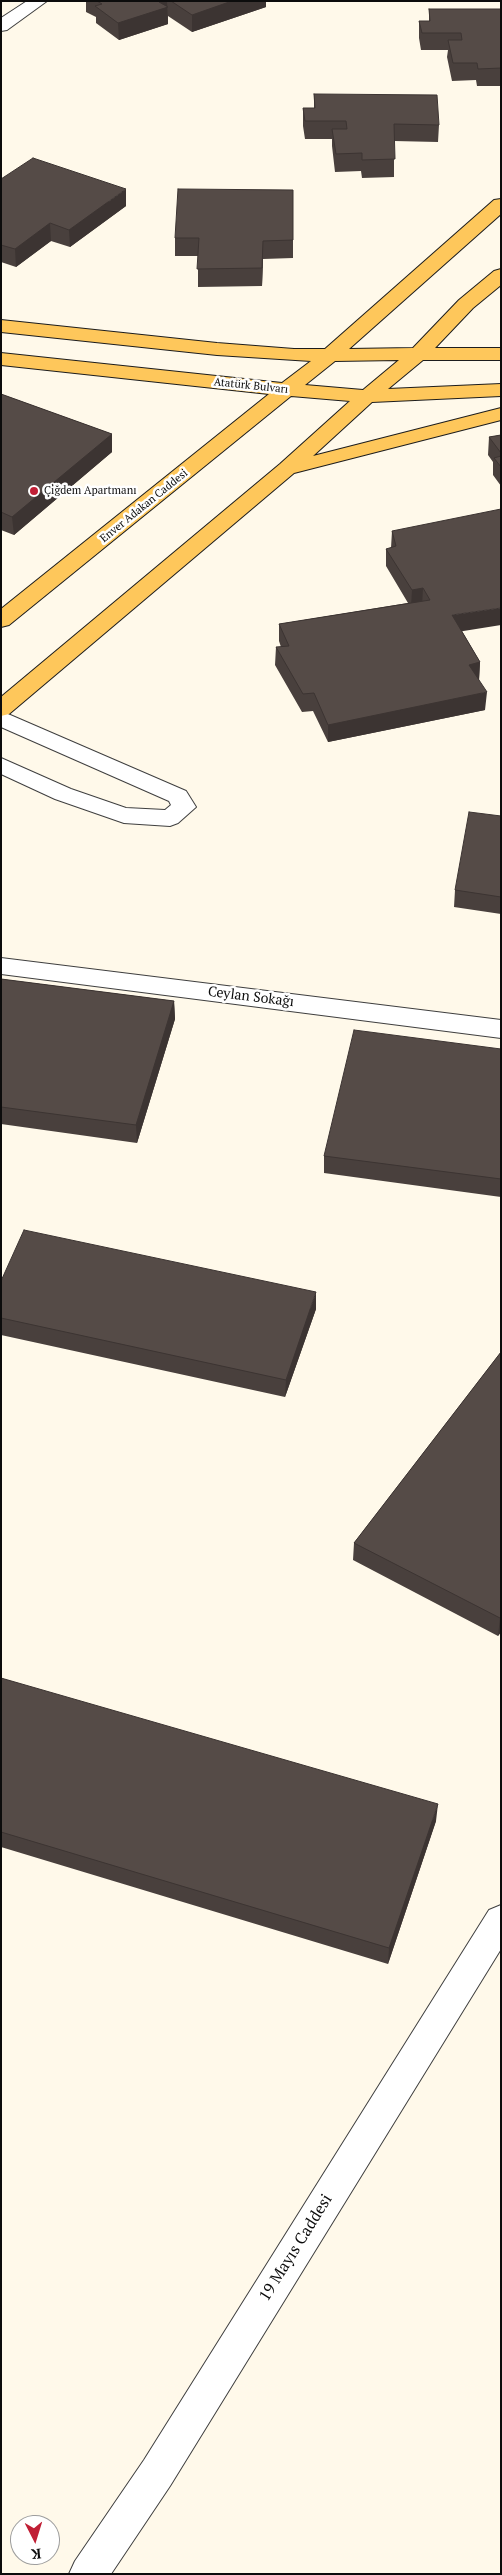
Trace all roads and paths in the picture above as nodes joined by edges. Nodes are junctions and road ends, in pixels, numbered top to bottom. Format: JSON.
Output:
{"nodes":[{"id":1,"x":40,"y":1,"type":"edge"},
{"id":2,"x":1,"y":26,"type":"edge"},
{"id":3,"x":501,"y":204,"type":"edge"},
{"id":4,"x":501,"y":275,"type":"edge"},
{"id":5,"x":1,"y":326,"type":"edge"},
{"id":6,"x":419,"y":354,"type":"junction"},
{"id":7,"x":501,"y":354,"type":"edge"},
{"id":8,"x":329,"y":356,"type":"junction"},
{"id":9,"x":1,"y":360,"type":"edge"},
{"id":10,"x":286,"y":390,"type":"junction"},
{"id":11,"x":501,"y":390,"type":"edge"},
{"id":12,"x":367,"y":396,"type":"junction"},
{"id":13,"x":501,"y":414,"type":"edge"},
{"id":14,"x":287,"y":468,"type":"junction"},
{"id":15,"x":1,"y":620,"type":"edge"},
{"id":16,"x":1,"y":708,"type":"edge"},
{"id":17,"x":1,"y":718,"type":"edge"},
{"id":18,"x":1,"y":765,"type":"edge"},
{"id":19,"x":1,"y":966,"type":"edge"},
{"id":20,"x":501,"y":1029,"type":"edge"},
{"id":21,"x":501,"y":1920,"type":"edge"},
{"id":22,"x":88,"y":2574,"type":"edge"}],
"edges":[{"from":1,"to":2,"type":"street"},
{"from":3,"to":8,"type":"main road"},
{"from":4,"to":6,"type":"main road"},
{"from":5,"to":8,"type":"main road"},
{"from":6,"to":7,"type":"main road"},
{"from":6,"to":8,"type":"main road"},
{"from":6,"to":12,"type":"main road"},
{"from":8,"to":10,"type":"main road","name":"Enver Adakan Caddesi"},
{"from":9,"to":10,"type":"main road","name":"Atatürk Bulvarı"},
{"from":10,"to":12,"type":"main road","name":"Atatürk Bulvarı"},
{"from":10,"to":15,"type":"main road","name":"Enver Adakan Caddesi"},
{"from":11,"to":12,"type":"main road","name":"Atatürk Bulvarı"},
{"from":12,"to":14,"type":"main road"},
{"from":13,"to":14,"type":"main road"},
{"from":14,"to":16,"type":"main road"},
{"from":17,"to":18,"type":"street"},
{"from":19,"to":20,"type":"street","name":"Ceylan Sokağı"},
{"from":21,"to":22,"type":"street","name":"19 Mayıs Caddesi"}]}
